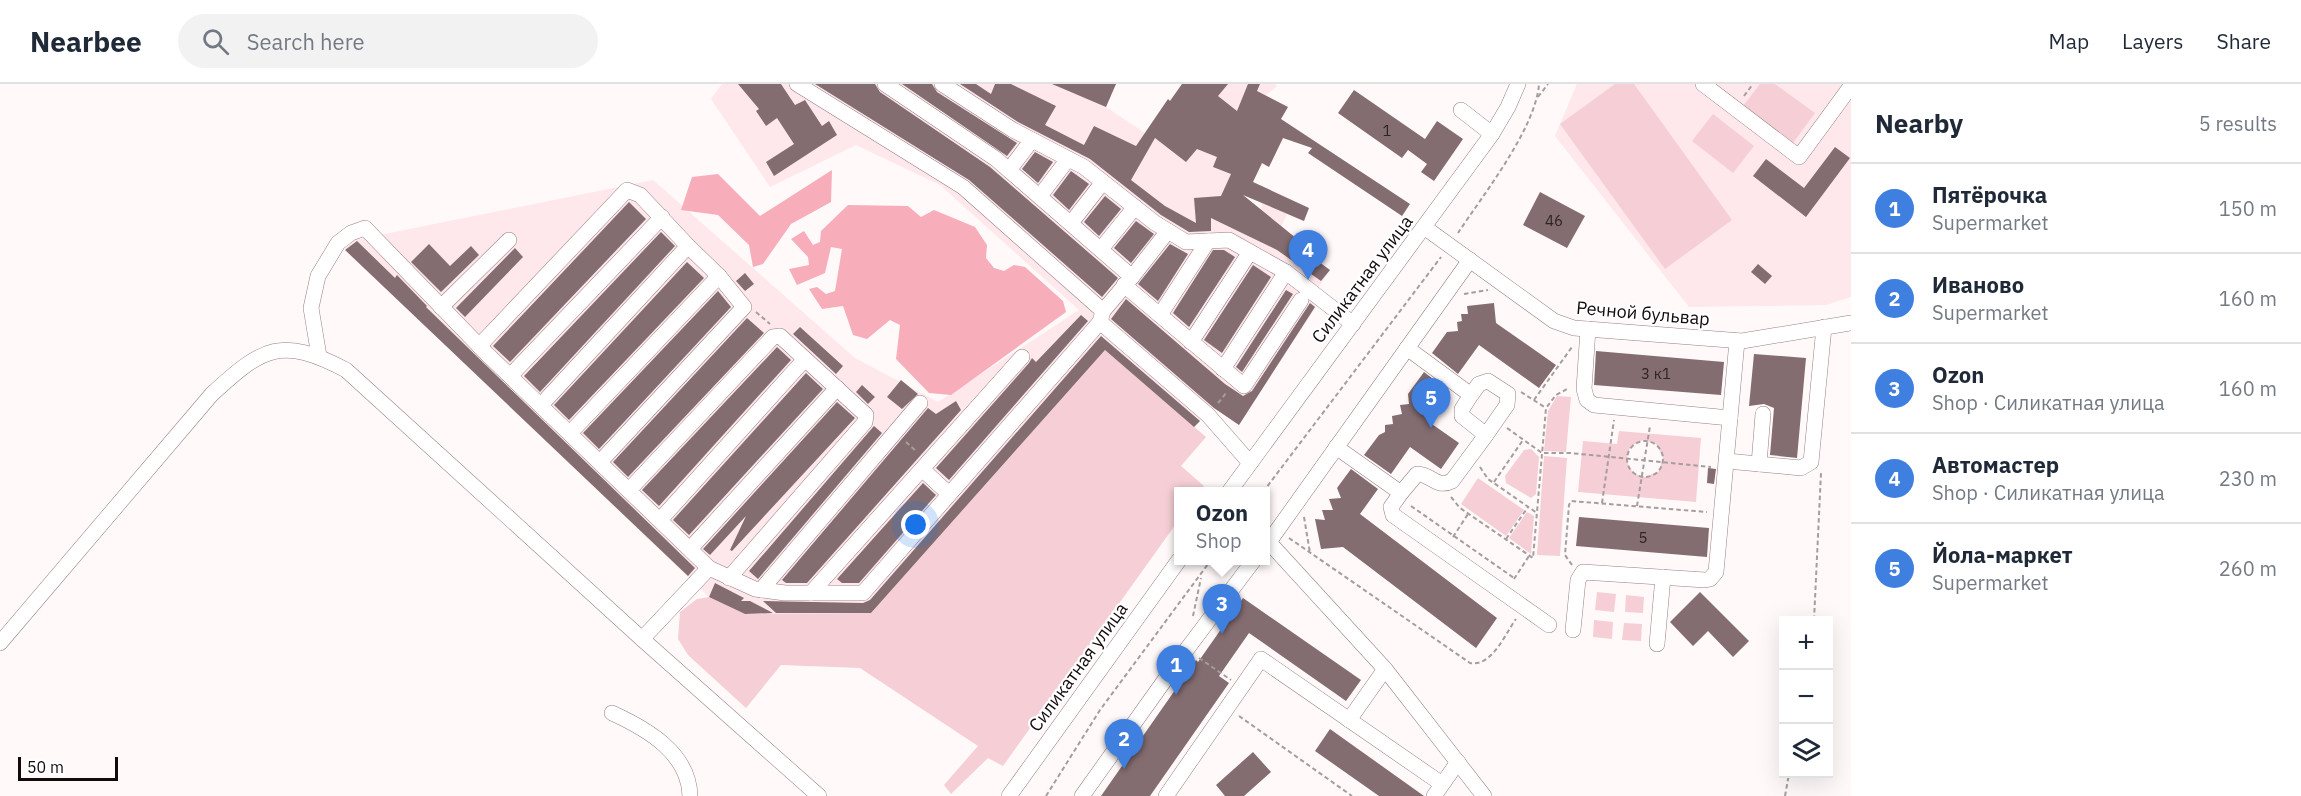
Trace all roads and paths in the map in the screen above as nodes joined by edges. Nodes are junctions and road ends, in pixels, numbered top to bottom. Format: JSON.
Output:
{"nodes":[{"id":1,"x":797,"y":84,"type":"edge"},
{"id":2,"x":885,"y":84,"type":"edge"},
{"id":3,"x":942,"y":84,"type":"edge"},
{"id":4,"x":1518,"y":84,"type":"edge"},
{"id":5,"x":1539,"y":84,"type":"edge"},
{"id":6,"x":1548,"y":84,"type":"edge"},
{"id":7,"x":1703,"y":84,"type":"edge"},
{"id":8,"x":1851,"y":86,"type":"edge"},
{"id":9,"x":1538,"y":97,"type":"junction"},
{"id":10,"x":1461,"y":110,"type":"dead end"},
{"id":11,"x":1492,"y":134,"type":"junction"},
{"id":12,"x":1032,"y":140,"type":"junction"},
{"id":13,"x":1068,"y":159,"type":"junction"},
{"id":14,"x":1009,"y":170,"type":"junction"},
{"id":15,"x":1103,"y":182,"type":"junction"},
{"id":16,"x":1040,"y":196,"type":"junction"},
{"id":17,"x":1135,"y":207,"type":"junction"},
{"id":18,"x":662,"y":217,"type":"junction"},
{"id":19,"x":1071,"y":224,"type":"junction"},
{"id":20,"x":1425,"y":227,"type":"junction"},
{"id":21,"x":1168,"y":231,"type":"junction"},
{"id":22,"x":509,"y":240,"type":"dead end"},
{"id":23,"x":1208,"y":241,"type":"junction"},
{"id":24,"x":1449,"y":245,"type":"junction"},
{"id":25,"x":688,"y":246,"type":"junction"},
{"id":26,"x":1101,"y":249,"type":"junction"},
{"id":27,"x":1250,"y":252,"type":"junction"},
{"id":28,"x":1470,"y":260,"type":"junction"},
{"id":29,"x":1286,"y":272,"type":"junction"},
{"id":30,"x":719,"y":276,"type":"junction"},
{"id":31,"x":1128,"y":281,"type":"junction"},
{"id":32,"x":1496,"y":289,"type":"dead end"},
{"id":33,"x":1443,"y":297,"type":"junction"},
{"id":34,"x":1301,"y":300,"type":"dead end"},
{"id":35,"x":441,"y":307,"type":"junction"},
{"id":36,"x":744,"y":307,"type":"junction"},
{"id":37,"x":1160,"y":315,"type":"junction"},
{"id":38,"x":1101,"y":316,"type":"junction"},
{"id":39,"x":1851,"y":323,"type":"edge"},
{"id":40,"x":1353,"y":324,"type":"junction"},
{"id":41,"x":1824,"y":327,"type":"junction"},
{"id":42,"x":1583,"y":334,"type":"junction"},
{"id":43,"x":780,"y":336,"type":"junction"},
{"id":44,"x":1737,"y":341,"type":"junction"},
{"id":45,"x":1191,"y":342,"type":"junction"},
{"id":46,"x":479,"y":346,"type":"junction"},
{"id":47,"x":1407,"y":348,"type":"junction"},
{"id":48,"x":319,"y":356,"type":"junction"},
{"id":49,"x":1022,"y":357,"type":"dead end"},
{"id":50,"x":806,"y":359,"type":"junction"},
{"id":51,"x":1223,"y":369,"type":"junction"},
{"id":52,"x":510,"y":376,"type":"junction"},
{"id":53,"x":1236,"y":380,"type":"junction"},
{"id":54,"x":1584,"y":385,"type":"junction"},
{"id":55,"x":837,"y":388,"type":"junction"},
{"id":56,"x":1505,"y":392,"type":"junction"},
{"id":57,"x":1471,"y":394,"type":"junction"},
{"id":58,"x":1534,"y":399,"type":"junction"},
{"id":59,"x":920,"y":403,"type":"dead end"},
{"id":60,"x":541,"y":405,"type":"junction"},
{"id":61,"x":1546,"y":408,"type":"junction"},
{"id":62,"x":1616,"y":408,"type":"junction"},
{"id":63,"x":1652,"y":411,"type":"junction"},
{"id":64,"x":1763,"y":414,"type":"dead end"},
{"id":65,"x":1209,"y":415,"type":"junction"},
{"id":66,"x":1730,"y":418,"type":"junction"},
{"id":67,"x":1497,"y":420,"type":"junction"},
{"id":68,"x":570,"y":433,"type":"junction"},
{"id":69,"x":1486,"y":435,"type":"junction"},
{"id":70,"x":1523,"y":440,"type":"junction"},
{"id":71,"x":1647,"y":440,"type":"junction"},
{"id":72,"x":1336,"y":447,"type":"junction"},
{"id":73,"x":1474,"y":453,"type":"junction"},
{"id":74,"x":1542,"y":453,"type":"junction"},
{"id":75,"x":1609,"y":457,"type":"junction"},
{"id":76,"x":1626,"y":459,"type":"junction"},
{"id":77,"x":1644,"y":460,"type":"junction"},
{"id":78,"x":600,"y":462,"type":"junction"},
{"id":79,"x":1663,"y":462,"type":"junction"},
{"id":80,"x":1250,"y":463,"type":"junction"},
{"id":81,"x":1759,"y":464,"type":"junction"},
{"id":82,"x":1809,"y":464,"type":"junction"},
{"id":83,"x":1726,"y":465,"type":"junction"},
{"id":84,"x":922,"y":469,"type":"junction"},
{"id":85,"x":1641,"y":477,"type":"junction"},
{"id":86,"x":1494,"y":483,"type":"junction"},
{"id":87,"x":1445,"y":484,"type":"junction"},
{"id":88,"x":1233,"y":487,"type":"edge"},
{"id":89,"x":1267,"y":487,"type":"edge"},
{"id":90,"x":629,"y":490,"type":"junction"},
{"id":91,"x":949,"y":494,"type":"junction"},
{"id":92,"x":1400,"y":495,"type":"junction"},
{"id":93,"x":1301,"y":496,"type":"junction"},
{"id":94,"x":1602,"y":503,"type":"junction"},
{"id":95,"x":1636,"y":506,"type":"junction"},
{"id":96,"x":1528,"y":507,"type":"junction"},
{"id":97,"x":1537,"y":513,"type":"junction"},
{"id":98,"x":1722,"y":513,"type":"junction"},
{"id":99,"x":1468,"y":514,"type":"junction"},
{"id":100,"x":660,"y":520,"type":"junction"},
{"id":101,"x":1454,"y":536,"type":"junction"},
{"id":102,"x":1270,"y":538,"type":"edge"},
{"id":103,"x":1270,"y":539,"type":"edge"},
{"id":104,"x":1270,"y":540,"type":"edge"},
{"id":105,"x":1506,"y":540,"type":"junction"},
{"id":106,"x":690,"y":549,"type":"junction"},
{"id":107,"x":1444,"y":551,"type":"junction"},
{"id":108,"x":1310,"y":553,"type":"junction"},
{"id":109,"x":1529,"y":556,"type":"junction"},
{"id":110,"x":1176,"y":565,"type":"edge"},
{"id":111,"x":1209,"y":565,"type":"edge"},
{"id":112,"x":1251,"y":565,"type":"edge"},
{"id":113,"x":710,"y":568,"type":"junction"},
{"id":114,"x":1581,"y":574,"type":"junction"},
{"id":115,"x":1663,"y":577,"type":"junction"},
{"id":116,"x":729,"y":578,"type":"junction"},
{"id":117,"x":1514,"y":578,"type":"junction"},
{"id":118,"x":761,"y":590,"type":"junction"},
{"id":119,"x":811,"y":593,"type":"junction"},
{"id":120,"x":1503,"y":594,"type":"junction"},
{"id":121,"x":1523,"y":608,"type":"junction"},
{"id":122,"x":1814,"y":616,"type":"edge"},
{"id":123,"x":1549,"y":626,"type":"dead end"},
{"id":124,"x":1573,"y":630,"type":"dead end"},
{"id":125,"x":642,"y":639,"type":"junction"},
{"id":126,"x":0,"y":643,"type":"edge"},
{"id":127,"x":1657,"y":644,"type":"dead end"},
{"id":128,"x":1385,"y":669,"type":"junction"},
{"id":129,"x":1227,"y":708,"type":"junction"},
{"id":130,"x":612,"y":713,"type":"dead end"},
{"id":131,"x":1349,"y":720,"type":"junction"},
{"id":132,"x":1458,"y":762,"type":"junction"},
{"id":133,"x":1788,"y":778,"type":"edge"},
{"id":134,"x":1438,"y":790,"type":"edge"},
{"id":135,"x":1016,"y":794,"type":"edge"},
{"id":136,"x":690,"y":796,"type":"edge"},
{"id":137,"x":819,"y":796,"type":"edge"},
{"id":138,"x":1046,"y":796,"type":"edge"},
{"id":139,"x":1082,"y":796,"type":"edge"},
{"id":140,"x":1166,"y":796,"type":"edge"},
{"id":141,"x":1352,"y":796,"type":"edge"},
{"id":142,"x":1484,"y":796,"type":"edge"},
{"id":143,"x":1785,"y":796,"type":"edge"}],
"edges":[{"from":1,"to":38,"type":"street"},
{"from":2,"to":14,"type":"street"},
{"from":3,"to":12,"type":"street"},
{"from":4,"to":11,"type":"street","name":"Силикатная улица"},
{"from":5,"to":9,"type":"path"},
{"from":6,"to":9,"type":"path"},
{"from":7,"to":8,"type":"street"},
{"from":9,"to":24,"type":"path"},
{"from":10,"to":11,"type":"street"},
{"from":11,"to":20,"type":"street","name":"Силикатная улица"},
{"from":12,"to":13,"type":"street"},
{"from":12,"to":14,"type":"street"},
{"from":13,"to":15,"type":"street"},
{"from":13,"to":16,"type":"street"},
{"from":14,"to":16,"type":"street"},
{"from":15,"to":17,"type":"street"},
{"from":15,"to":19,"type":"street"},
{"from":16,"to":19,"type":"street"},
{"from":17,"to":21,"type":"street"},
{"from":17,"to":26,"type":"street"},
{"from":18,"to":25,"type":"street"},
{"from":18,"to":46,"type":"street"},
{"from":18,"to":52,"type":"street"},
{"from":19,"to":26,"type":"street"},
{"from":20,"to":24,"type":"street","name":"Речной бульвар"},
{"from":20,"to":40,"type":"street","name":"Силикатная улица"},
{"from":21,"to":23,"type":"street"},
{"from":21,"to":31,"type":"street"},
{"from":22,"to":35,"type":"street"},
{"from":23,"to":27,"type":"street"},
{"from":23,"to":37,"type":"street"},
{"from":24,"to":28,"type":"street","name":"Речной бульвар"},
{"from":24,"to":89,"type":"path"},
{"from":25,"to":30,"type":"street"},
{"from":25,"to":60,"type":"street"},
{"from":26,"to":31,"type":"street"},
{"from":27,"to":29,"type":"street"},
{"from":27,"to":45,"type":"street"},
{"from":28,"to":33,"type":"street"},
{"from":28,"to":42,"type":"street","name":"Речной бульвар"},
{"from":29,"to":40,"type":"street"},
{"from":29,"to":51,"type":"street"},
{"from":30,"to":36,"type":"street"},
{"from":30,"to":68,"type":"street"},
{"from":31,"to":37,"type":"street"},
{"from":31,"to":38,"type":"street"},
{"from":32,"to":33,"type":"path"},
{"from":33,"to":47,"type":"street"},
{"from":34,"to":53,"type":"street"},
{"from":35,"to":46,"type":"street"},
{"from":35,"to":48,"type":"street"},
{"from":36,"to":43,"type":"path"},
{"from":36,"to":78,"type":"street"},
{"from":37,"to":45,"type":"street"},
{"from":38,"to":65,"type":"street"},
{"from":38,"to":91,"type":"street"},
{"from":39,"to":41,"type":"street","name":"Речной бульвар"},
{"from":40,"to":80,"type":"street","name":"Силикатная улица"},
{"from":41,"to":44,"type":"street","name":"Речной бульвар"},
{"from":41,"to":82,"type":"street"},
{"from":42,"to":44,"type":"street","name":"Речной бульвар"},
{"from":42,"to":54,"type":"street"},
{"from":42,"to":58,"type":"path"},
{"from":43,"to":50,"type":"street"},
{"from":43,"to":90,"type":"street"},
{"from":44,"to":66,"type":"street"},
{"from":45,"to":51,"type":"street"},
{"from":46,"to":52,"type":"street"},
{"from":47,"to":57,"type":"street"},
{"from":47,"to":72,"type":"street"},
{"from":48,"to":125,"type":"street"},
{"from":48,"to":126,"type":"street"},
{"from":49,"to":84,"type":"street"},
{"from":50,"to":55,"type":"street"},
{"from":50,"to":100,"type":"street"},
{"from":51,"to":53,"type":"street"},
{"from":52,"to":60,"type":"street"},
{"from":53,"to":65,"type":"path"},
{"from":54,"to":61,"type":"path"},
{"from":54,"to":62,"type":"street"},
{"from":55,"to":106,"type":"street"},
{"from":55,"to":116,"type":"street"},
{"from":56,"to":57,"type":"street"},
{"from":56,"to":58,"type":"path"},
{"from":56,"to":67,"type":"street"},
{"from":57,"to":69,"type":"street"},
{"from":58,"to":61,"type":"path"},
{"from":59,"to":118,"type":"street"},
{"from":60,"to":68,"type":"street"},
{"from":61,"to":74,"type":"path"},
{"from":62,"to":63,"type":"street"},
{"from":62,"to":75,"type":"path"},
{"from":63,"to":66,"type":"street"},
{"from":63,"to":71,"type":"path"},
{"from":64,"to":81,"type":"street"},
{"from":65,"to":80,"type":"street"},
{"from":66,"to":83,"type":"street"},
{"from":67,"to":69,"type":"street"},
{"from":67,"to":70,"type":"path"},
{"from":68,"to":78,"type":"street"},
{"from":69,"to":73,"type":"street"},
{"from":70,"to":74,"type":"path"},
{"from":70,"to":86,"type":"path"},
{"from":71,"to":76,"type":"path"},
{"from":71,"to":77,"type":"path"},
{"from":71,"to":79,"type":"path"},
{"from":72,"to":92,"type":"street"},
{"from":72,"to":93,"type":"street"},
{"from":73,"to":86,"type":"path"},
{"from":73,"to":87,"type":"street"},
{"from":74,"to":75,"type":"path"},
{"from":74,"to":97,"type":"path"},
{"from":75,"to":76,"type":"path"},
{"from":75,"to":94,"type":"path"},
{"from":76,"to":77,"type":"path"},
{"from":76,"to":85,"type":"path"},
{"from":77,"to":79,"type":"path"},
{"from":77,"to":85,"type":"path"},
{"from":78,"to":90,"type":"street"},
{"from":79,"to":83,"type":"path"},
{"from":79,"to":85,"type":"path"},
{"from":80,"to":88,"type":"street","name":"Силикатная улица"},
{"from":81,"to":82,"type":"street"},
{"from":81,"to":83,"type":"street"},
{"from":82,"to":122,"type":"path"},
{"from":83,"to":98,"type":"street"},
{"from":84,"to":91,"type":"street"},
{"from":84,"to":119,"type":"street"},
{"from":85,"to":95,"type":"path"},
{"from":86,"to":96,"type":"path"},
{"from":87,"to":92,"type":"street"},
{"from":87,"to":99,"type":"path"},
{"from":90,"to":100,"type":"street"},
{"from":91,"to":119,"type":"street"},
{"from":92,"to":101,"type":"path"},
{"from":92,"to":107,"type":"street"},
{"from":93,"to":102,"type":"street"},
{"from":93,"to":108,"type":"path"},
{"from":94,"to":95,"type":"path"},
{"from":94,"to":114,"type":"path"},
{"from":95,"to":98,"type":"path"},
{"from":96,"to":97,"type":"path"},
{"from":96,"to":105,"type":"path"},
{"from":97,"to":109,"type":"path"},
{"from":98,"to":115,"type":"street"},
{"from":99,"to":101,"type":"path"},
{"from":99,"to":105,"type":"path"},
{"from":100,"to":106,"type":"street"},
{"from":101,"to":107,"type":"path"},
{"from":101,"to":117,"type":"path"},
{"from":103,"to":108,"type":"path"},
{"from":104,"to":128,"type":"street"},
{"from":105,"to":109,"type":"path"},
{"from":106,"to":113,"type":"street"},
{"from":107,"to":120,"type":"street"},
{"from":108,"to":121,"type":"path"},
{"from":109,"to":117,"type":"path"},
{"from":110,"to":135,"type":"street","name":"Силикатная улица"},
{"from":111,"to":138,"type":"path"},
{"from":112,"to":139,"type":"street"},
{"from":113,"to":116,"type":"street"},
{"from":113,"to":125,"type":"street"},
{"from":114,"to":115,"type":"street"},
{"from":114,"to":124,"type":"street"},
{"from":115,"to":127,"type":"street"},
{"from":116,"to":118,"type":"street"},
{"from":117,"to":120,"type":"path"},
{"from":118,"to":119,"type":"street"},
{"from":120,"to":121,"type":"street"},
{"from":121,"to":123,"type":"street"},
{"from":125,"to":137,"type":"street"},
{"from":128,"to":131,"type":"street"},
{"from":128,"to":132,"type":"street"},
{"from":129,"to":131,"type":"street"},
{"from":129,"to":140,"type":"street"},
{"from":129,"to":141,"type":"path"},
{"from":130,"to":136,"type":"street"},
{"from":131,"to":134,"type":"street"},
{"from":132,"to":134,"type":"street"},
{"from":132,"to":142,"type":"street"},
{"from":133,"to":143,"type":"path"}]}
